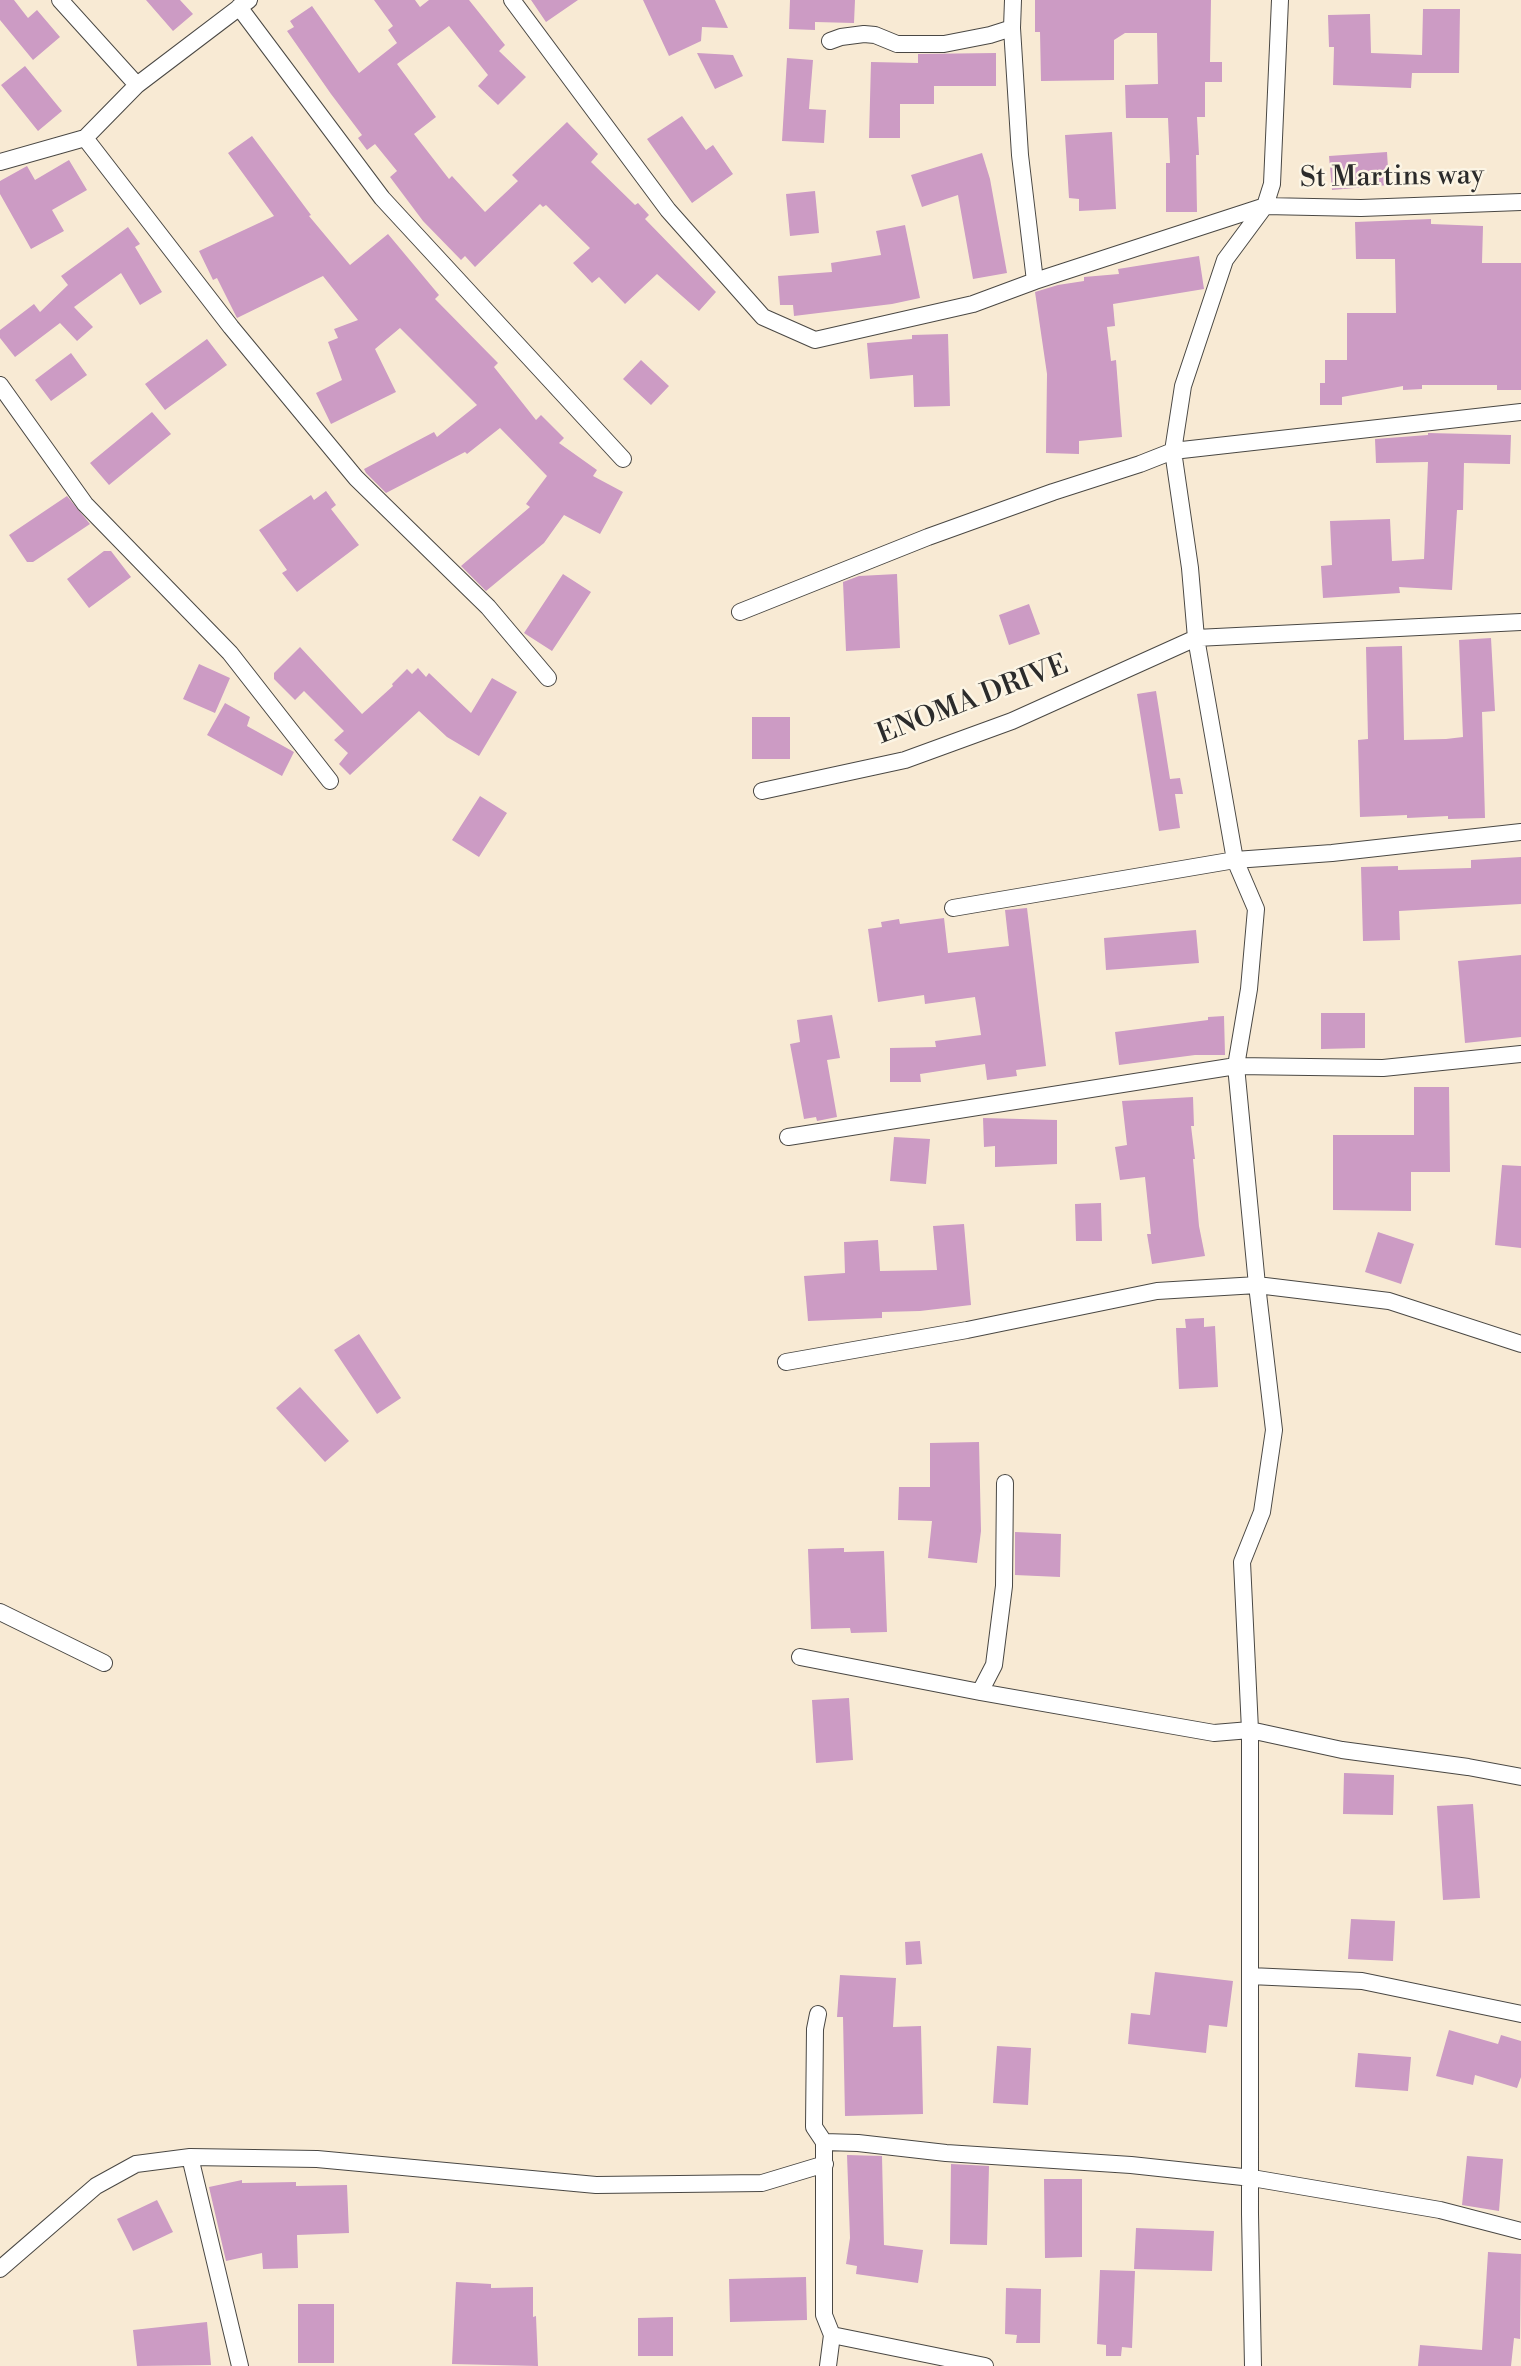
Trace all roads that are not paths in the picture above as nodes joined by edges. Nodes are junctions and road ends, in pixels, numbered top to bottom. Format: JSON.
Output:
{"nodes":[{"id":1,"x":60,"y":0,"type":"edge"},
{"id":2,"x":512,"y":0,"type":"edge"},
{"id":3,"x":1013,"y":0,"type":"edge"},
{"id":4,"x":1280,"y":0,"type":"edge"},
{"id":5,"x":244,"y":4,"type":"edge"},
{"id":6,"x":1012,"y":28,"type":"junction"},
{"id":7,"x":830,"y":41,"type":"dead end"},
{"id":8,"x":137,"y":85,"type":"junction"},
{"id":9,"x":85,"y":138,"type":"junction"},
{"id":10,"x":0,"y":162,"type":"edge"},
{"id":11,"x":1521,"y":201,"type":"edge"},
{"id":12,"x":1265,"y":206,"type":"junction"},
{"id":13,"x":1035,"y":281,"type":"junction"},
{"id":14,"x":0,"y":385,"type":"edge"},
{"id":15,"x":1521,"y":412,"type":"edge"},
{"id":16,"x":1172,"y":451,"type":"junction"},
{"id":17,"x":623,"y":459,"type":"dead end"},
{"id":18,"x":740,"y":612,"type":"dead end"},
{"id":19,"x":1521,"y":622,"type":"edge"},
{"id":20,"x":1196,"y":638,"type":"junction"},
{"id":21,"x":548,"y":678,"type":"dead end"},
{"id":22,"x":330,"y":781,"type":"dead end"},
{"id":23,"x":762,"y":790,"type":"dead end"},
{"id":24,"x":1521,"y":832,"type":"edge"},
{"id":25,"x":1235,"y":860,"type":"junction"},
{"id":26,"x":953,"y":908,"type":"dead end"},
{"id":27,"x":1521,"y":1054,"type":"edge"},
{"id":28,"x":1236,"y":1066,"type":"junction"},
{"id":29,"x":788,"y":1137,"type":"dead end"},
{"id":30,"x":1256,"y":1285,"type":"junction"},
{"id":31,"x":1521,"y":1344,"type":"edge"},
{"id":32,"x":786,"y":1362,"type":"dead end"},
{"id":33,"x":1005,"y":1483,"type":"dead end"},
{"id":34,"x":0,"y":1612,"type":"edge"},
{"id":35,"x":800,"y":1657,"type":"dead end"},
{"id":36,"x":104,"y":1663,"type":"dead end"},
{"id":37,"x":980,"y":1692,"type":"junction"},
{"id":38,"x":1250,"y":1730,"type":"junction"},
{"id":39,"x":1521,"y":1777,"type":"edge"},
{"id":40,"x":1250,"y":1976,"type":"junction"},
{"id":41,"x":818,"y":2014,"type":"dead end"},
{"id":42,"x":1521,"y":2014,"type":"edge"},
{"id":43,"x":824,"y":2142,"type":"junction"},
{"id":44,"x":190,"y":2157,"type":"junction"},
{"id":45,"x":825,"y":2164,"type":"junction"},
{"id":46,"x":1252,"y":2178,"type":"junction"},
{"id":47,"x":1521,"y":2231,"type":"edge"},
{"id":48,"x":0,"y":2269,"type":"edge"},
{"id":49,"x":832,"y":2335,"type":"junction"},
{"id":50,"x":240,"y":2366,"type":"edge"},
{"id":51,"x":828,"y":2366,"type":"edge"},
{"id":52,"x":985,"y":2366,"type":"edge"},
{"id":53,"x":1253,"y":2366,"type":"edge"}],
"edges":[{"from":1,"to":8,"type":"street"},
{"from":2,"to":13,"type":"street","name":"St Martins way"},
{"from":3,"to":6,"type":"street"},
{"from":4,"to":12,"type":"street"},
{"from":5,"to":8,"type":"street"},
{"from":5,"to":17,"type":"street"},
{"from":6,"to":7,"type":"street"},
{"from":6,"to":13,"type":"street"},
{"from":8,"to":9,"type":"street"},
{"from":9,"to":10,"type":"street"},
{"from":9,"to":21,"type":"street"},
{"from":11,"to":12,"type":"street","name":"St Martins way"},
{"from":12,"to":13,"type":"street","name":"St Martins way"},
{"from":12,"to":16,"type":"street"},
{"from":14,"to":22,"type":"street"},
{"from":15,"to":16,"type":"street"},
{"from":16,"to":18,"type":"street"},
{"from":16,"to":20,"type":"street"},
{"from":19,"to":20,"type":"street"},
{"from":20,"to":23,"type":"street","name":"ENOMA DRIVE"},
{"from":20,"to":25,"type":"street"},
{"from":24,"to":25,"type":"street"},
{"from":25,"to":26,"type":"street"},
{"from":25,"to":28,"type":"street"},
{"from":27,"to":28,"type":"street"},
{"from":28,"to":29,"type":"street"},
{"from":28,"to":30,"type":"street"},
{"from":30,"to":31,"type":"street"},
{"from":30,"to":32,"type":"street"},
{"from":30,"to":38,"type":"street"},
{"from":33,"to":37,"type":"street"},
{"from":34,"to":36,"type":"street"},
{"from":35,"to":37,"type":"street"},
{"from":37,"to":38,"type":"street"},
{"from":38,"to":39,"type":"street"},
{"from":38,"to":40,"type":"street"},
{"from":40,"to":42,"type":"street"},
{"from":40,"to":46,"type":"street"},
{"from":41,"to":43,"type":"street"},
{"from":43,"to":45,"type":"street"},
{"from":43,"to":46,"type":"street"},
{"from":44,"to":45,"type":"street"},
{"from":44,"to":48,"type":"street"},
{"from":44,"to":50,"type":"street"},
{"from":45,"to":49,"type":"street"},
{"from":46,"to":47,"type":"street"},
{"from":46,"to":53,"type":"street"},
{"from":49,"to":51,"type":"street"},
{"from":49,"to":52,"type":"street"}]}
